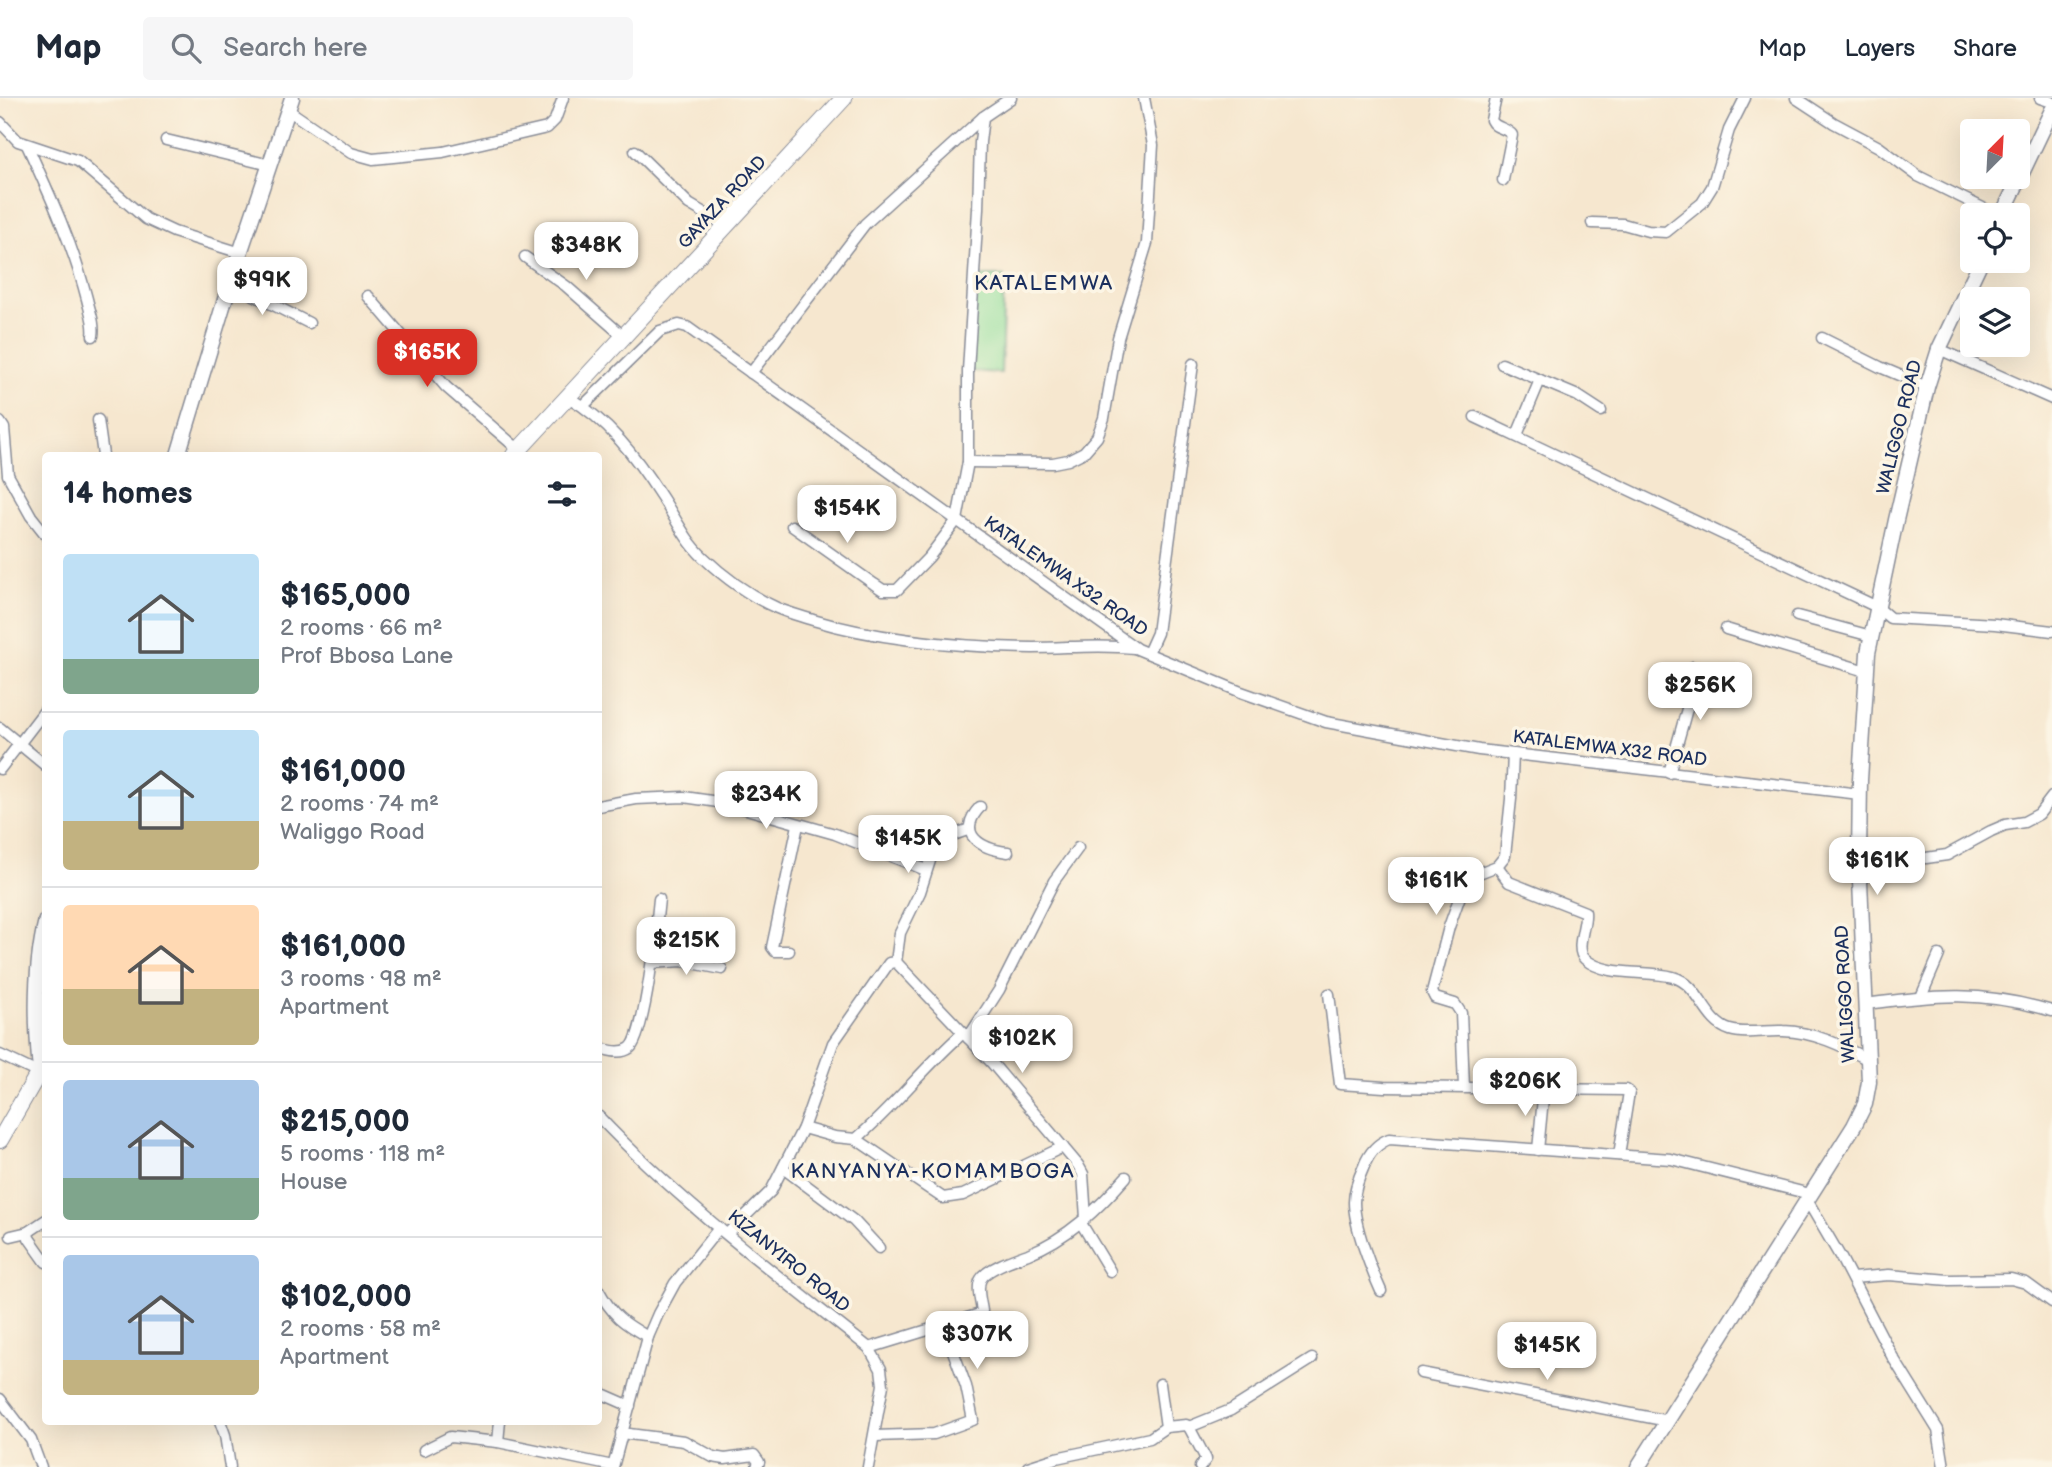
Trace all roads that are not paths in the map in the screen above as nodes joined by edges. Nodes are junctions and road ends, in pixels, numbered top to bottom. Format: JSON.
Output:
{"nodes":[{"id":1,"x":563,"y":98,"type":"edge"},
{"id":2,"x":844,"y":98,"type":"edge"},
{"id":3,"x":1011,"y":98,"type":"edge"},
{"id":4,"x":1144,"y":98,"type":"edge"},
{"id":5,"x":1496,"y":98,"type":"edge"},
{"id":6,"x":1745,"y":98,"type":"edge"},
{"id":7,"x":1796,"y":98,"type":"edge"},
{"id":8,"x":2040,"y":98,"type":"edge"},
{"id":9,"x":2052,"y":102,"type":"edge"},
{"id":10,"x":290,"y":104,"type":"edge"},
{"id":11,"x":2052,"y":110,"type":"edge"},
{"id":12,"x":983,"y":117,"type":"junction"},
{"id":13,"x":0,"y":122,"type":"edge"},
{"id":14,"x":2048,"y":130,"type":"edge"},
{"id":15,"x":166,"y":140,"type":"dead end"},
{"id":16,"x":27,"y":145,"type":"junction"},
{"id":17,"x":635,"y":150,"type":"dead end"},
{"id":18,"x":270,"y":165,"type":"junction"},
{"id":19,"x":1503,"y":180,"type":"dead end"},
{"id":20,"x":1973,"y":203,"type":"edge"},
{"id":21,"x":2008,"y":203,"type":"edge"},
{"id":22,"x":1592,"y":223,"type":"dead end"},
{"id":23,"x":726,"y":226,"type":"junction"},
{"id":24,"x":241,"y":253,"type":"junction"},
{"id":25,"x":525,"y":257,"type":"dead end"},
{"id":26,"x":1974,"y":273,"type":"edge"},
{"id":27,"x":230,"y":283,"type":"junction"},
{"id":28,"x":368,"y":296,"type":"dead end"},
{"id":29,"x":309,"y":323,"type":"dead end"},
{"id":30,"x":93,"y":336,"type":"dead end"},
{"id":31,"x":624,"y":337,"type":"junction"},
{"id":32,"x":1822,"y":338,"type":"dead end"},
{"id":33,"x":1939,"y":349,"type":"junction"},
{"id":34,"x":1193,"y":364,"type":"dead end"},
{"id":35,"x":1502,"y":364,"type":"dead end"},
{"id":36,"x":751,"y":373,"type":"junction"},
{"id":37,"x":1539,"y":380,"type":"junction"},
{"id":38,"x":1927,"y":387,"type":"junction"},
{"id":39,"x":568,"y":397,"type":"junction"},
{"id":40,"x":2052,"y":399,"type":"edge"},
{"id":41,"x":583,"y":406,"type":"junction"},
{"id":42,"x":1601,"y":411,"type":"dead end"},
{"id":43,"x":1475,"y":417,"type":"dead end"},
{"id":44,"x":98,"y":420,"type":"dead end"},
{"id":45,"x":0,"y":422,"type":"edge"},
{"id":46,"x":1517,"y":435,"type":"junction"},
{"id":47,"x":103,"y":452,"type":"edge"},
{"id":48,"x":179,"y":452,"type":"edge"},
{"id":49,"x":515,"y":452,"type":"edge"},
{"id":50,"x":517,"y":452,"type":"edge"},
{"id":51,"x":968,"y":462,"type":"junction"},
{"id":52,"x":4,"y":475,"type":"edge"},
{"id":53,"x":957,"y":520,"type":"junction"},
{"id":54,"x":792,"y":526,"type":"dead end"},
{"id":55,"x":42,"y":530,"type":"edge"},
{"id":56,"x":1877,"y":607,"type":"junction"},
{"id":57,"x":1797,"y":616,"type":"dead end"},
{"id":58,"x":1726,"y":629,"type":"dead end"},
{"id":59,"x":2052,"y":631,"type":"edge"},
{"id":60,"x":1871,"y":636,"type":"junction"},
{"id":61,"x":1142,"y":651,"type":"junction"},
{"id":62,"x":1693,"y":667,"type":"dead end"},
{"id":63,"x":1866,"y":671,"type":"junction"},
{"id":64,"x":42,"y":714,"type":"edge"},
{"id":65,"x":0,"y":728,"type":"edge"},
{"id":66,"x":18,"y":744,"type":"junction"},
{"id":67,"x":1513,"y":754,"type":"junction"},
{"id":68,"x":42,"y":763,"type":"edge"},
{"id":69,"x":0,"y":769,"type":"edge"},
{"id":70,"x":1669,"y":773,"type":"junction"},
{"id":71,"x":1860,"y":794,"type":"junction"},
{"id":72,"x":2052,"y":797,"type":"edge"},
{"id":73,"x":602,"y":805,"type":"edge"},
{"id":74,"x":980,"y":807,"type":"dead end"},
{"id":75,"x":798,"y":825,"type":"junction"},
{"id":76,"x":970,"y":829,"type":"junction"},
{"id":77,"x":1077,"y":848,"type":"dead end"},
{"id":78,"x":1008,"y":852,"type":"dead end"},
{"id":79,"x":1859,"y":859,"type":"junction"},
{"id":80,"x":1497,"y":866,"type":"junction"},
{"id":81,"x":926,"y":870,"type":"junction"},
{"id":82,"x":659,"y":899,"type":"dead end"},
{"id":83,"x":42,"y":935,"type":"edge"},
{"id":84,"x":789,"y":951,"type":"dead end"},
{"id":85,"x":1939,"y":955,"type":"dead end"},
{"id":86,"x":896,"y":962,"type":"junction"},
{"id":87,"x":652,"y":963,"type":"junction"},
{"id":88,"x":722,"y":969,"type":"dead end"},
{"id":89,"x":1329,"y":994,"type":"dead end"},
{"id":90,"x":1921,"y":997,"type":"junction"},
{"id":91,"x":1865,"y":1004,"type":"junction"},
{"id":92,"x":2052,"y":1012,"type":"edge"},
{"id":93,"x":965,"y":1036,"type":"junction"},
{"id":94,"x":602,"y":1049,"type":"edge"},
{"id":95,"x":0,"y":1055,"type":"edge"},
{"id":96,"x":1868,"y":1060,"type":"junction"},
{"id":97,"x":41,"y":1068,"type":"edge"},
{"id":98,"x":1464,"y":1087,"type":"junction"},
{"id":99,"x":1544,"y":1088,"type":"junction"},
{"id":100,"x":602,"y":1120,"type":"edge"},
{"id":101,"x":803,"y":1128,"type":"junction"},
{"id":102,"x":856,"y":1139,"type":"junction"},
{"id":103,"x":0,"y":1140,"type":"edge"},
{"id":104,"x":1063,"y":1147,"type":"junction"},
{"id":105,"x":1538,"y":1150,"type":"junction"},
{"id":106,"x":1619,"y":1155,"type":"junction"},
{"id":107,"x":783,"y":1168,"type":"junction"},
{"id":108,"x":1125,"y":1177,"type":"dead end"},
{"id":109,"x":1808,"y":1197,"type":"junction"},
{"id":110,"x":1083,"y":1221,"type":"junction"},
{"id":111,"x":42,"y":1223,"type":"edge"},
{"id":112,"x":723,"y":1231,"type":"junction"},
{"id":113,"x":28,"y":1232,"type":"junction"},
{"id":114,"x":11,"y":1236,"type":"dead end"},
{"id":115,"x":879,"y":1248,"type":"dead end"},
{"id":116,"x":42,"y":1256,"type":"edge"},
{"id":117,"x":1110,"y":1271,"type":"dead end"},
{"id":118,"x":1852,"y":1278,"type":"junction"},
{"id":119,"x":1381,"y":1291,"type":"dead end"},
{"id":120,"x":602,"y":1296,"type":"edge"},
{"id":121,"x":2052,"y":1302,"type":"edge"},
{"id":122,"x":943,"y":1324,"type":"junction"},
{"id":123,"x":648,"y":1337,"type":"junction"},
{"id":124,"x":869,"y":1348,"type":"junction"},
{"id":125,"x":1312,"y":1359,"type":"dead end"},
{"id":126,"x":1421,"y":1373,"type":"dead end"},
{"id":127,"x":1160,"y":1384,"type":"dead end"},
{"id":128,"x":602,"y":1394,"type":"edge"},
{"id":129,"x":0,"y":1399,"type":"edge"},
{"id":130,"x":629,"y":1406,"type":"junction"},
{"id":131,"x":1668,"y":1421,"type":"junction"},
{"id":132,"x":221,"y":1425,"type":"edge"},
{"id":133,"x":500,"y":1425,"type":"edge"},
{"id":134,"x":1166,"y":1427,"type":"junction"},
{"id":135,"x":1189,"y":1427,"type":"junction"},
{"id":136,"x":621,"y":1433,"type":"junction"},
{"id":137,"x":875,"y":1436,"type":"junction"},
{"id":138,"x":498,"y":1442,"type":"junction"},
{"id":139,"x":424,"y":1450,"type":"dead end"},
{"id":140,"x":41,"y":1467,"type":"edge"},
{"id":141,"x":230,"y":1467,"type":"edge"},
{"id":142,"x":613,"y":1467,"type":"edge"},
{"id":143,"x":757,"y":1467,"type":"edge"},
{"id":144,"x":869,"y":1467,"type":"edge"},
{"id":145,"x":1028,"y":1467,"type":"edge"},
{"id":146,"x":1200,"y":1467,"type":"edge"},
{"id":147,"x":1638,"y":1467,"type":"edge"},
{"id":148,"x":1944,"y":1467,"type":"edge"}],
"edges":[{"from":1,"to":10,"type":"street"},
{"from":2,"to":23,"type":"main road","name":"GAYAZA ROAD"},
{"from":3,"to":12,"type":"street"},
{"from":4,"to":51,"type":"street"},
{"from":5,"to":19,"type":"street"},
{"from":6,"to":22,"type":"street"},
{"from":7,"to":20,"type":"street"},
{"from":8,"to":9,"type":"street"},
{"from":10,"to":18,"type":"street"},
{"from":11,"to":14,"type":"street"},
{"from":12,"to":36,"type":"street"},
{"from":12,"to":51,"type":"street"},
{"from":13,"to":16,"type":"street"},
{"from":14,"to":21,"type":"street"},
{"from":15,"to":18,"type":"street"},
{"from":16,"to":24,"type":"street"},
{"from":16,"to":30,"type":"street"},
{"from":17,"to":23,"type":"street"},
{"from":18,"to":24,"type":"street"},
{"from":23,"to":31,"type":"main road","name":"GAYAZA ROAD"},
{"from":24,"to":27,"type":"street"},
{"from":25,"to":31,"type":"street"},
{"from":26,"to":33,"type":"street","name":"WALIGGO ROAD"},
{"from":27,"to":29,"type":"street"},
{"from":27,"to":48,"type":"street"},
{"from":28,"to":49,"type":"street"},
{"from":31,"to":39,"type":"main road","name":"GAYAZA ROAD"},
{"from":32,"to":38,"type":"street"},
{"from":33,"to":38,"type":"street","name":"WALIGGO ROAD"},
{"from":33,"to":40,"type":"street"},
{"from":34,"to":61,"type":"street"},
{"from":35,"to":37,"type":"street"},
{"from":36,"to":41,"type":"street","name":"KATALEMWA X32 ROAD"},
{"from":36,"to":53,"type":"street","name":"KATALEMWA X32 ROAD"},
{"from":37,"to":42,"type":"street"},
{"from":37,"to":46,"type":"street"},
{"from":38,"to":56,"type":"street","name":"WALIGGO ROAD"},
{"from":39,"to":41,"type":"street"},
{"from":39,"to":50,"type":"main road","name":"GAYAZA ROAD"},
{"from":41,"to":61,"type":"street"},
{"from":43,"to":46,"type":"street"},
{"from":44,"to":47,"type":"street"},
{"from":45,"to":52,"type":"street"},
{"from":46,"to":56,"type":"street"},
{"from":51,"to":53,"type":"street"},
{"from":52,"to":55,"type":"street"},
{"from":53,"to":54,"type":"street"},
{"from":53,"to":61,"type":"street","name":"KATALEMWA X32 ROAD"},
{"from":56,"to":59,"type":"street"},
{"from":56,"to":60,"type":"street","name":"WALIGGO ROAD"},
{"from":57,"to":60,"type":"street"},
{"from":58,"to":63,"type":"street"},
{"from":60,"to":63,"type":"street","name":"WALIGGO ROAD"},
{"from":61,"to":67,"type":"street","name":"KATALEMWA X32 ROAD"},
{"from":62,"to":70,"type":"street"},
{"from":63,"to":71,"type":"street","name":"WALIGGO ROAD"},
{"from":64,"to":66,"type":"street"},
{"from":65,"to":66,"type":"street"},
{"from":66,"to":68,"type":"street"},
{"from":66,"to":69,"type":"street"},
{"from":67,"to":70,"type":"street","name":"KATALEMWA X32 ROAD"},
{"from":67,"to":80,"type":"street"},
{"from":70,"to":71,"type":"street","name":"KATALEMWA X32 ROAD"},
{"from":71,"to":79,"type":"street","name":"WALIGGO ROAD"},
{"from":72,"to":79,"type":"street"},
{"from":73,"to":75,"type":"street"},
{"from":74,"to":76,"type":"street"},
{"from":75,"to":81,"type":"street"},
{"from":75,"to":84,"type":"street"},
{"from":76,"to":78,"type":"street"},
{"from":76,"to":81,"type":"street"},
{"from":77,"to":93,"type":"street"},
{"from":79,"to":91,"type":"street","name":"WALIGGO ROAD"},
{"from":80,"to":96,"type":"street"},
{"from":80,"to":98,"type":"street"},
{"from":81,"to":86,"type":"street"},
{"from":82,"to":87,"type":"street"},
{"from":83,"to":97,"type":"street"},
{"from":85,"to":90,"type":"street"},
{"from":86,"to":93,"type":"street"},
{"from":86,"to":101,"type":"street"},
{"from":87,"to":88,"type":"street"},
{"from":87,"to":94,"type":"street"},
{"from":89,"to":98,"type":"street"},
{"from":90,"to":91,"type":"street"},
{"from":90,"to":92,"type":"street"},
{"from":91,"to":96,"type":"street","name":"WALIGGO ROAD"},
{"from":93,"to":102,"type":"street"},
{"from":93,"to":104,"type":"street"},
{"from":95,"to":97,"type":"street"},
{"from":96,"to":109,"type":"street","name":"WALIGGO ROAD"},
{"from":97,"to":103,"type":"main road"},
{"from":98,"to":99,"type":"street"},
{"from":99,"to":105,"type":"street"},
{"from":99,"to":106,"type":"street"},
{"from":100,"to":112,"type":"street","name":"KIZANYIRO ROAD"},
{"from":101,"to":102,"type":"street"},
{"from":101,"to":107,"type":"street"},
{"from":102,"to":104,"type":"street"},
{"from":104,"to":110,"type":"street"},
{"from":105,"to":106,"type":"street"},
{"from":105,"to":119,"type":"street"},
{"from":106,"to":109,"type":"street"},
{"from":107,"to":112,"type":"street"},
{"from":107,"to":115,"type":"street"},
{"from":108,"to":110,"type":"street"},
{"from":109,"to":118,"type":"street"},
{"from":109,"to":131,"type":"street","name":"WALIGGO ROAD"},
{"from":110,"to":117,"type":"street"},
{"from":110,"to":122,"type":"street"},
{"from":111,"to":113,"type":"street"},
{"from":112,"to":123,"type":"street"},
{"from":112,"to":124,"type":"street","name":"KIZANYIRO ROAD"},
{"from":113,"to":114,"type":"street"},
{"from":113,"to":116,"type":"street"},
{"from":118,"to":121,"type":"street"},
{"from":118,"to":148,"type":"street"},
{"from":120,"to":123,"type":"street"},
{"from":122,"to":124,"type":"street"},
{"from":122,"to":137,"type":"street"},
{"from":123,"to":130,"type":"street"},
{"from":124,"to":137,"type":"street","name":"KIZANYIRO ROAD"},
{"from":125,"to":135,"type":"street"},
{"from":126,"to":131,"type":"street"},
{"from":127,"to":134,"type":"street"},
{"from":128,"to":130,"type":"street"},
{"from":129,"to":140,"type":"street"},
{"from":130,"to":136,"type":"street"},
{"from":131,"to":147,"type":"street","name":"WALIGGO ROAD"},
{"from":132,"to":141,"type":"street"},
{"from":133,"to":138,"type":"street"},
{"from":134,"to":135,"type":"street"},
{"from":134,"to":145,"type":"street"},
{"from":135,"to":146,"type":"street"},
{"from":136,"to":142,"type":"street"},
{"from":136,"to":143,"type":"street"},
{"from":137,"to":144,"type":"street","name":"KIZANYIRO ROAD"},
{"from":138,"to":139,"type":"street"},
{"from":138,"to":142,"type":"street"}]}
